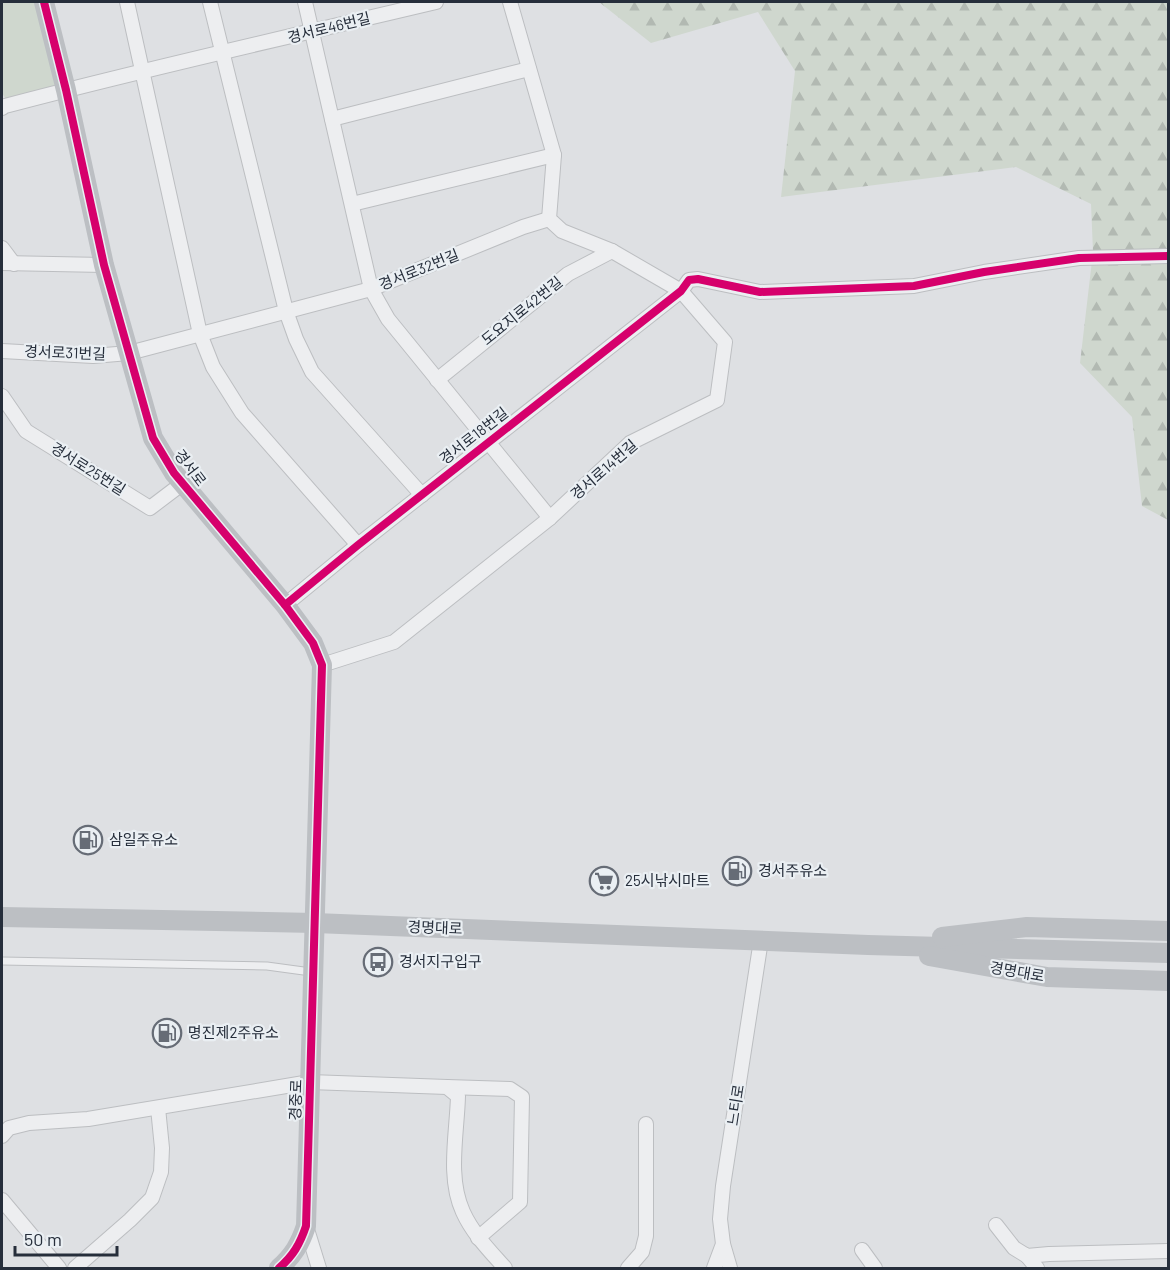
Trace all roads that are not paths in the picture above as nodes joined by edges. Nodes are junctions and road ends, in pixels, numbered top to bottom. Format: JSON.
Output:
{"nodes":[{"id":1,"x":44,"y":2,"type":"edge"},
{"id":2,"x":127,"y":2,"type":"edge"},
{"id":3,"x":210,"y":2,"type":"edge"},
{"id":4,"x":305,"y":2,"type":"edge"},
{"id":5,"x":436,"y":2,"type":"edge"},
{"id":6,"x":510,"y":2,"type":"edge"},
{"id":7,"x":312,"y":32,"type":"junction"},
{"id":8,"x":222,"y":53,"type":"junction"},
{"id":9,"x":529,"y":69,"type":"junction"},
{"id":10,"x":143,"y":70,"type":"junction"},
{"id":11,"x":66,"y":90,"type":"junction"},
{"id":12,"x":3,"y":105,"type":"edge"},
{"id":13,"x":332,"y":119,"type":"junction"},
{"id":14,"x":554,"y":155,"type":"junction"},
{"id":15,"x":352,"y":204,"type":"junction"},
{"id":16,"x":549,"y":219,"type":"junction"},
{"id":17,"x":2,"y":248,"type":"edge"},
{"id":18,"x":612,"y":251,"type":"junction"},
{"id":19,"x":1168,"y":256,"type":"edge"},
{"id":20,"x":8,"y":263,"type":"edge"},
{"id":21,"x":104,"y":265,"type":"junction"},
{"id":22,"x":371,"y":289,"type":"junction"},
{"id":23,"x":681,"y":291,"type":"junction"},
{"id":24,"x":286,"y":311,"type":"junction"},
{"id":25,"x":200,"y":334,"type":"junction"},
{"id":26,"x":2,"y":351,"type":"edge"},
{"id":27,"x":129,"y":353,"type":"junction"},
{"id":28,"x":437,"y":380,"type":"junction"},
{"id":29,"x":2,"y":396,"type":"edge"},
{"id":30,"x":488,"y":442,"type":"junction"},
{"id":31,"x":183,"y":483,"type":"junction"},
{"id":32,"x":422,"y":495,"type":"junction"},
{"id":33,"x":550,"y":518,"type":"junction"},
{"id":34,"x":358,"y":545,"type":"junction"},
{"id":35,"x":285,"y":605,"type":"junction"},
{"id":36,"x":322,"y":665,"type":"junction"},
{"id":37,"x":2,"y":917,"type":"edge"},
{"id":38,"x":315,"y":923,"type":"junction"},
{"id":39,"x":1168,"y":931,"type":"edge"},
{"id":40,"x":761,"y":940,"type":"junction"},
{"id":41,"x":868,"y":945,"type":"junction"},
{"id":42,"x":1168,"y":953,"type":"edge"},
{"id":43,"x":2,"y":961,"type":"edge"},
{"id":44,"x":314,"y":973,"type":"junction"},
{"id":45,"x":1168,"y":981,"type":"edge"},
{"id":46,"x":310,"y":1083,"type":"junction"},
{"id":47,"x":447,"y":1088,"type":"junction"},
{"id":48,"x":158,"y":1108,"type":"junction"},
{"id":49,"x":646,"y":1124,"type":"dead end"},
{"id":50,"x":4,"y":1130,"type":"edge"},
{"id":51,"x":2,"y":1200,"type":"edge"},
{"id":52,"x":996,"y":1225,"type":"dead end"},
{"id":53,"x":306,"y":1226,"type":"junction"},
{"id":54,"x":478,"y":1238,"type":"junction"},
{"id":55,"x":723,"y":1244,"type":"junction"},
{"id":56,"x":862,"y":1250,"type":"dead end"},
{"id":57,"x":1168,"y":1251,"type":"edge"},
{"id":58,"x":1027,"y":1256,"type":"junction"},
{"id":59,"x":59,"y":1269,"type":"edge"},
{"id":60,"x":75,"y":1269,"type":"edge"},
{"id":61,"x":279,"y":1269,"type":"edge"},
{"id":62,"x":319,"y":1269,"type":"edge"},
{"id":63,"x":505,"y":1269,"type":"edge"},
{"id":64,"x":628,"y":1269,"type":"edge"},
{"id":65,"x":714,"y":1269,"type":"edge"},
{"id":66,"x":730,"y":1269,"type":"edge"},
{"id":67,"x":875,"y":1269,"type":"edge"},
{"id":68,"x":1037,"y":1269,"type":"edge"}],
"edges":[{"from":1,"to":11,"type":"main road","name":"경서로"},
{"from":2,"to":10,"type":"street"},
{"from":3,"to":8,"type":"street"},
{"from":4,"to":7,"type":"street"},
{"from":5,"to":7,"type":"street","name":"경서로46번길"},
{"from":6,"to":9,"type":"street"},
{"from":7,"to":8,"type":"street","name":"경서로46번길"},
{"from":7,"to":13,"type":"street"},
{"from":8,"to":10,"type":"street","name":"경서로46번길"},
{"from":8,"to":24,"type":"street"},
{"from":9,"to":13,"type":"street"},
{"from":9,"to":14,"type":"street"},
{"from":10,"to":11,"type":"street","name":"경서로46번길"},
{"from":10,"to":25,"type":"street"},
{"from":11,"to":12,"type":"street","name":"경서로46번길"},
{"from":11,"to":21,"type":"main road","name":"경서로"},
{"from":13,"to":15,"type":"street"},
{"from":14,"to":15,"type":"street"},
{"from":14,"to":16,"type":"street"},
{"from":15,"to":22,"type":"street"},
{"from":16,"to":18,"type":"street","name":"경서로14번길"},
{"from":16,"to":22,"type":"street","name":"경서로32번길"},
{"from":17,"to":20,"type":"street"},
{"from":18,"to":23,"type":"street","name":"경서로14번길"},
{"from":18,"to":28,"type":"street","name":"도요지로42번길"},
{"from":19,"to":23,"type":"street","name":"경서로18번길"},
{"from":20,"to":21,"type":"street"},
{"from":21,"to":27,"type":"main road","name":"경서로"},
{"from":22,"to":24,"type":"street","name":"경서로32번길"},
{"from":22,"to":28,"type":"street"},
{"from":23,"to":30,"type":"street","name":"경서로18번길"},
{"from":23,"to":33,"type":"street","name":"경서로14번길"},
{"from":24,"to":25,"type":"street","name":"경서로32번길"},
{"from":24,"to":32,"type":"street"},
{"from":25,"to":27,"type":"street","name":"경서로32번길"},
{"from":25,"to":34,"type":"street"},
{"from":26,"to":27,"type":"street","name":"경서로31번길"},
{"from":27,"to":31,"type":"main road","name":"경서로"},
{"from":28,"to":30,"type":"street"},
{"from":29,"to":31,"type":"street","name":"경서로25번길"},
{"from":30,"to":32,"type":"street","name":"경서로18번길"},
{"from":30,"to":33,"type":"street"},
{"from":31,"to":35,"type":"main road","name":"경서로"},
{"from":32,"to":34,"type":"street","name":"경서로18번길"},
{"from":33,"to":36,"type":"street","name":"경서로14번길"},
{"from":34,"to":35,"type":"street","name":"경서로18번길"},
{"from":35,"to":36,"type":"main road","name":"경서로"},
{"from":36,"to":38,"type":"main road","name":"경서로"},
{"from":37,"to":38,"type":"main road","name":"경명대로"},
{"from":38,"to":40,"type":"main road","name":"경명대로"},
{"from":38,"to":44,"type":"main road","name":"경중로"},
{"from":39,"to":41,"type":"main road","name":"경명대로"},
{"from":40,"to":41,"type":"main road","name":"경명대로"},
{"from":40,"to":55,"type":"street","name":"느티로"},
{"from":41,"to":42,"type":"main road","name":"경명대로"},
{"from":41,"to":45,"type":"main road","name":"경명대로"},
{"from":43,"to":44,"type":"lane"},
{"from":44,"to":46,"type":"main road","name":"경중로"},
{"from":46,"to":47,"type":"street"},
{"from":46,"to":48,"type":"street"},
{"from":46,"to":53,"type":"main road","name":"경중로"},
{"from":47,"to":54,"type":"street"},
{"from":47,"to":54,"type":"street"},
{"from":48,"to":50,"type":"street"},
{"from":48,"to":60,"type":"street"},
{"from":49,"to":64,"type":"street"},
{"from":51,"to":59,"type":"street"},
{"from":52,"to":58,"type":"street"},
{"from":53,"to":61,"type":"main road","name":"경중로"},
{"from":53,"to":62,"type":"street"},
{"from":54,"to":63,"type":"street"},
{"from":55,"to":65,"type":"street","name":"느티로"},
{"from":55,"to":66,"type":"street"},
{"from":56,"to":67,"type":"street"},
{"from":57,"to":58,"type":"street"},
{"from":58,"to":68,"type":"street"}]}
